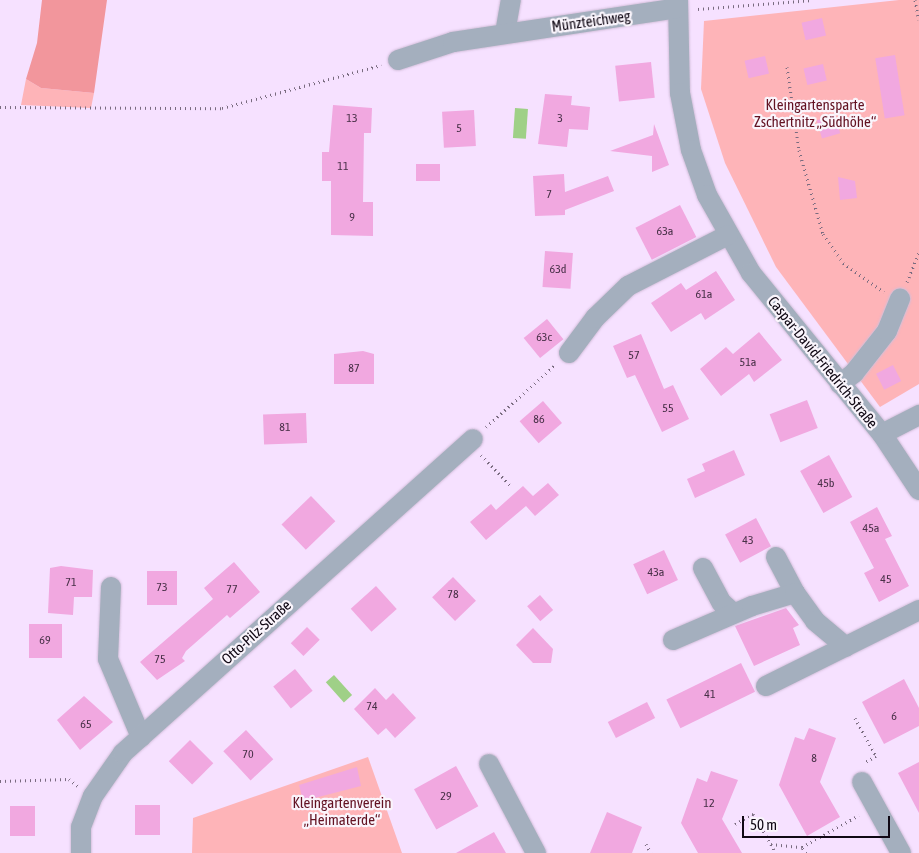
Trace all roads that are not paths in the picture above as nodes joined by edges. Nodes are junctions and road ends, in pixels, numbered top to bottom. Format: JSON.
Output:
{"nodes":[{"id":1,"x":511,"y":0,"type":"edge"},
{"id":2,"x":678,"y":4,"type":"edge"},
{"id":3,"x":505,"y":33,"type":"junction"},
{"id":4,"x":398,"y":60,"type":"road end"},
{"id":5,"x":728,"y":234,"type":"junction"},
{"id":6,"x":900,"y":299,"type":"road end"},
{"id":7,"x":569,"y":353,"type":"road end"},
{"id":8,"x":840,"y":384,"type":"junction"},
{"id":9,"x":919,"y":416,"type":"edge"},
{"id":10,"x":882,"y":434,"type":"junction"},
{"id":11,"x":471,"y":441,"type":"road end"},
{"id":12,"x":919,"y":490,"type":"edge"},
{"id":13,"x":776,"y":557,"type":"dead end"},
{"id":14,"x":703,"y":568,"type":"dead end"},
{"id":15,"x":111,"y":587,"type":"dead end"},
{"id":16,"x":796,"y":593,"type":"junction"},
{"id":17,"x":919,"y":610,"type":"edge"},
{"id":18,"x":733,"y":613,"type":"junction"},
{"id":19,"x":673,"y":640,"type":"dead end"},
{"id":20,"x":846,"y":647,"type":"junction"},
{"id":21,"x":766,"y":686,"type":"dead end"},
{"id":22,"x":141,"y":737,"type":"junction"},
{"id":23,"x":489,"y":764,"type":"dead end"},
{"id":24,"x":862,"y":782,"type":"road end"},
{"id":25,"x":81,"y":853,"type":"edge"},
{"id":26,"x":536,"y":853,"type":"edge"},
{"id":27,"x":901,"y":853,"type":"edge"}],
"edges":[{"from":1,"to":3,"type":"street"},
{"from":2,"to":3,"type":"street","name":"Münzteichweg"},
{"from":2,"to":5,"type":"street","name":"Caspar-David-Friedrich-Straße"},
{"from":3,"to":4,"type":"street","name":"Münzteichweg"},
{"from":5,"to":7,"type":"street"},
{"from":5,"to":8,"type":"street","name":"Caspar-David-Friedrich-Straße"},
{"from":6,"to":8,"type":"street"},
{"from":8,"to":10,"type":"street","name":"Caspar-David-Friedrich-Straße"},
{"from":9,"to":10,"type":"street"},
{"from":10,"to":12,"type":"street","name":"Caspar-David-Friedrich-Straße"},
{"from":11,"to":22,"type":"street","name":"Otto-Pilz-Straße"},
{"from":13,"to":16,"type":"street"},
{"from":14,"to":18,"type":"street"},
{"from":15,"to":22,"type":"street"},
{"from":16,"to":18,"type":"street"},
{"from":16,"to":20,"type":"street"},
{"from":17,"to":20,"type":"street"},
{"from":18,"to":19,"type":"street"},
{"from":20,"to":21,"type":"street"},
{"from":22,"to":25,"type":"street","name":"Otto-Pilz-Straße"},
{"from":23,"to":26,"type":"street"},
{"from":24,"to":27,"type":"street"}]}
